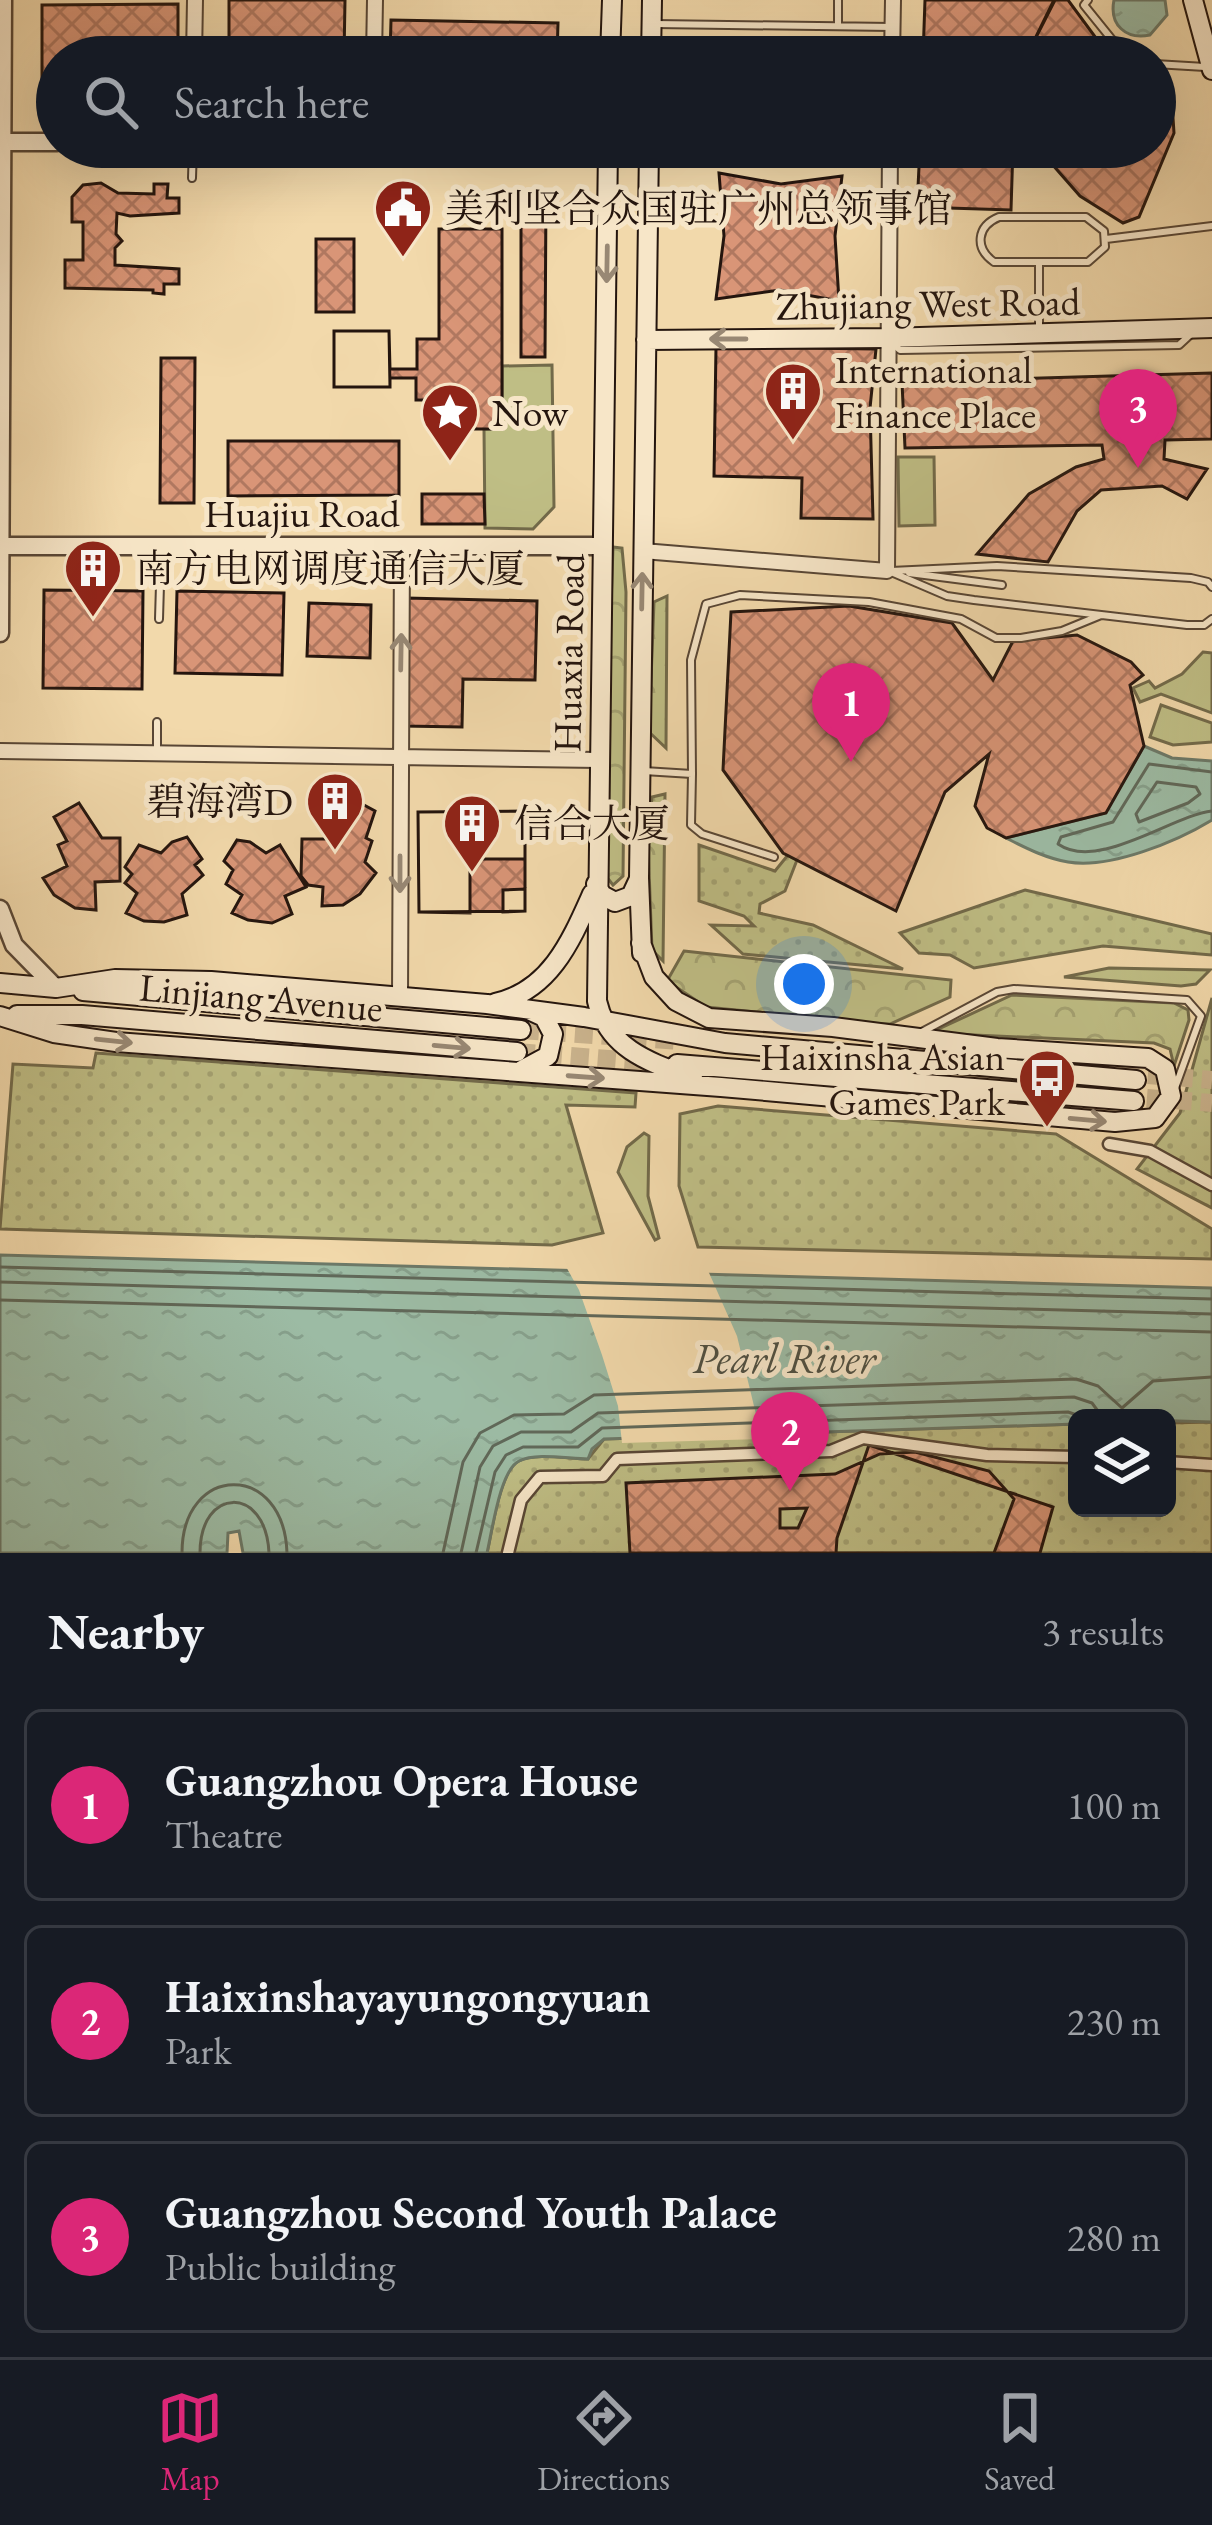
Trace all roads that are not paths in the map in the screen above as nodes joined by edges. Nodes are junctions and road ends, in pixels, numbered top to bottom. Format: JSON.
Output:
{"nodes":[{"id":1,"x":3,"y":0,"type":"edge"},
{"id":2,"x":195,"y":0,"type":"edge"},
{"id":3,"x":375,"y":0,"type":"edge"},
{"id":4,"x":612,"y":0,"type":"edge"},
{"id":5,"x":652,"y":0,"type":"edge"},
{"id":6,"x":838,"y":0,"type":"edge"},
{"id":7,"x":893,"y":0,"type":"edge"},
{"id":8,"x":1088,"y":0,"type":"edge"},
{"id":9,"x":1193,"y":0,"type":"edge"},
{"id":10,"x":652,"y":24,"type":"junction"},
{"id":11,"x":838,"y":26,"type":"junction"},
{"id":12,"x":892,"y":27,"type":"junction"},
{"id":13,"x":194,"y":36,"type":"edge"},
{"id":14,"x":374,"y":36,"type":"edge"},
{"id":15,"x":611,"y":36,"type":"edge"},
{"id":16,"x":652,"y":36,"type":"edge"},
{"id":17,"x":892,"y":36,"type":"edge"},
{"id":18,"x":1109,"y":36,"type":"edge"},
{"id":19,"x":1176,"y":66,"type":"edge"},
{"id":20,"x":1212,"y":69,"type":"edge"},
{"id":21,"x":1,"y":142,"type":"edge"},
{"id":22,"x":36,"y":142,"type":"edge"},
{"id":23,"x":192,"y":168,"type":"edge"},
{"id":24,"x":608,"y":168,"type":"edge"},
{"id":25,"x":649,"y":168,"type":"edge"},
{"id":26,"x":890,"y":168,"type":"edge"},
{"id":27,"x":192,"y":178,"type":"dead end"},
{"id":28,"x":1212,"y":226,"type":"edge"},
{"id":29,"x":1106,"y":239,"type":"junction"},
{"id":30,"x":1039,"y":263,"type":"junction"},
{"id":31,"x":1203,"y":329,"type":"edge"},
{"id":32,"x":1039,"y":335,"type":"junction"},
{"id":33,"x":886,"y":338,"type":"junction"},
{"id":34,"x":646,"y":340,"type":"junction"},
{"id":35,"x":0,"y":546,"type":"edge"},
{"id":36,"x":160,"y":546,"type":"junction"},
{"id":37,"x":402,"y":546,"type":"junction"},
{"id":38,"x":603,"y":546,"type":"junction"},
{"id":39,"x":643,"y":551,"type":"junction"},
{"id":40,"x":887,"y":571,"type":"junction"},
{"id":41,"x":1002,"y":585,"type":"dead end"},
{"id":42,"x":1212,"y":587,"type":"edge"},
{"id":43,"x":1101,"y":615,"type":"junction"},
{"id":44,"x":159,"y":619,"type":"dead end"},
{"id":45,"x":1212,"y":619,"type":"edge"},
{"id":46,"x":0,"y":633,"type":"edge"},
{"id":47,"x":157,"y":722,"type":"dead end"},
{"id":48,"x":0,"y":751,"type":"edge"},
{"id":49,"x":157,"y":753,"type":"junction"},
{"id":50,"x":400,"y":757,"type":"junction"},
{"id":51,"x":599,"y":760,"type":"junction"},
{"id":52,"x":640,"y":771,"type":"junction"},
{"id":53,"x":692,"y":774,"type":"junction"},
{"id":54,"x":774,"y":857,"type":"dead end"},
{"id":55,"x":639,"y":878,"type":"junction"},
{"id":56,"x":596,"y":884,"type":"junction"},
{"id":57,"x":0,"y":909,"type":"edge"},
{"id":58,"x":641,"y":943,"type":"junction"},
{"id":59,"x":0,"y":983,"type":"edge"},
{"id":60,"x":56,"y":988,"type":"junction"},
{"id":61,"x":400,"y":997,"type":"junction"},
{"id":62,"x":487,"y":1004,"type":"junction"},
{"id":63,"x":523,"y":1009,"type":"junction"},
{"id":64,"x":0,"y":1015,"type":"edge"},
{"id":65,"x":603,"y":1021,"type":"junction"},
{"id":66,"x":521,"y":1030,"type":"tunnel mouth"},
{"id":67,"x":909,"y":1039,"type":"junction"},
{"id":68,"x":725,"y":1043,"type":"junction"},
{"id":69,"x":632,"y":1053,"type":"junction"},
{"id":70,"x":514,"y":1062,"type":"junction"},
{"id":71,"x":684,"y":1074,"type":"junction"},
{"id":72,"x":721,"y":1077,"type":"junction"},
{"id":73,"x":1136,"y":1080,"type":"tunnel mouth"},
{"id":74,"x":645,"y":1082,"type":"junction"},
{"id":75,"x":1171,"y":1096,"type":"junction"},
{"id":76,"x":1134,"y":1101,"type":"tunnel mouth"},
{"id":77,"x":1109,"y":1144,"type":"dead end"},
{"id":78,"x":1212,"y":1185,"type":"edge"},
{"id":79,"x":1068,"y":1457,"type":"edge"},
{"id":80,"x":1176,"y":1463,"type":"edge"},
{"id":81,"x":1212,"y":1465,"type":"edge"},
{"id":82,"x":508,"y":1553,"type":"edge"}],
"edges":[{"from":1,"to":21,"type":"street"},
{"from":2,"to":13,"type":"street"},
{"from":3,"to":14,"type":"street"},
{"from":4,"to":15,"type":"main road"},
{"from":5,"to":10,"type":"main road"},
{"from":6,"to":11,"type":"lane"},
{"from":7,"to":12,"type":"street"},
{"from":8,"to":18,"type":"lane"},
{"from":9,"to":20,"type":"main road"},
{"from":10,"to":11,"type":"lane"},
{"from":10,"to":16,"type":"main road"},
{"from":11,"to":12,"type":"lane"},
{"from":12,"to":17,"type":"street"},
{"from":19,"to":20,"type":"lane"},
{"from":21,"to":22,"type":"street"},
{"from":21,"to":35,"type":"street"},
{"from":23,"to":27,"type":"lane"},
{"from":24,"to":38,"type":"main road","name":"Huaxia Road","one_way":true},
{"from":25,"to":34,"type":"main road","name":"Huaxia Road"},
{"from":26,"to":33,"type":"street"},
{"from":28,"to":29,"type":"lane"},
{"from":29,"to":30,"type":"lane"},
{"from":29,"to":30,"type":"lane"},
{"from":30,"to":32,"type":"lane"},
{"from":31,"to":32,"type":"main road","name":"Zhujiang West Road"},
{"from":31,"to":33,"type":"lane"},
{"from":32,"to":33,"type":"main road","name":"Zhujiang West Road"},
{"from":33,"to":34,"type":"main road","name":"Zhujiang West Road","one_way":true},
{"from":33,"to":40,"type":"street"},
{"from":34,"to":39,"type":"main road","name":"Huaxia Road"},
{"from":35,"to":36,"type":"street","name":"Huajiu Road"},
{"from":35,"to":46,"type":"street"},
{"from":36,"to":37,"type":"street","name":"Huajiu Road"},
{"from":36,"to":44,"type":"lane"},
{"from":37,"to":38,"type":"street","name":"Huajiu Road"},
{"from":50,"to":37,"type":"street","one_way":true},
{"from":38,"to":51,"type":"main road","name":"Huaxia Road"},
{"from":39,"to":40,"type":"street"},
{"from":52,"to":39,"type":"main road","name":"Huaxia Road","one_way":true},
{"from":40,"to":41,"type":"lane"},
{"from":40,"to":42,"type":"lane"},
{"from":40,"to":43,"type":"lane"},
{"from":43,"to":45,"type":"lane"},
{"from":43,"to":53,"type":"lane"},
{"from":47,"to":49,"type":"lane"},
{"from":48,"to":49,"type":"street"},
{"from":49,"to":50,"type":"street"},
{"from":50,"to":51,"type":"street"},
{"from":50,"to":61,"type":"street","one_way":true},
{"from":51,"to":56,"type":"main road","name":"Huaxia Road"},
{"from":52,"to":53,"type":"lane"},
{"from":52,"to":55,"type":"main road","name":"Huaxia Road"},
{"from":53,"to":54,"type":"lane"},
{"from":55,"to":56,"type":"main road"},
{"from":55,"to":58,"type":"main road","name":"Huaxia Road"},
{"from":56,"to":62,"type":"main road"},
{"from":56,"to":65,"type":"main road","name":"Huaxia Road"},
{"from":57,"to":60,"type":"street"},
{"from":58,"to":67,"type":"main road"},
{"from":58,"to":68,"type":"main road","name":"Huaxia Road"},
{"from":59,"to":60,"type":"main road"},
{"from":60,"to":61,"type":"main road"},
{"from":60,"to":66,"type":"main road","name":"Linjiang Avenue"},
{"from":61,"to":62,"type":"main road"},
{"from":62,"to":63,"type":"main road"},
{"from":63,"to":65,"type":"main road"},
{"from":63,"to":70,"type":"main road"},
{"from":64,"to":70,"type":"main road","one_way":true},
{"from":65,"to":68,"type":"main road"},
{"from":65,"to":69,"type":"main road"},
{"from":67,"to":75,"type":"main road"},
{"from":67,"to":75,"type":"lane"},
{"from":68,"to":73,"type":"main road"},
{"from":69,"to":71,"type":"main road"},
{"from":69,"to":72,"type":"main road"},
{"from":70,"to":74,"type":"main road","one_way":true},
{"from":71,"to":72,"type":"main road"},
{"from":71,"to":74,"type":"main road"},
{"from":72,"to":74,"type":"main road"},
{"from":72,"to":75,"type":"main road","one_way":true},
{"from":72,"to":76,"type":"main road"},
{"from":77,"to":78,"type":"street"},
{"from":79,"to":82,"type":"street"},
{"from":80,"to":81,"type":"street"}]}
